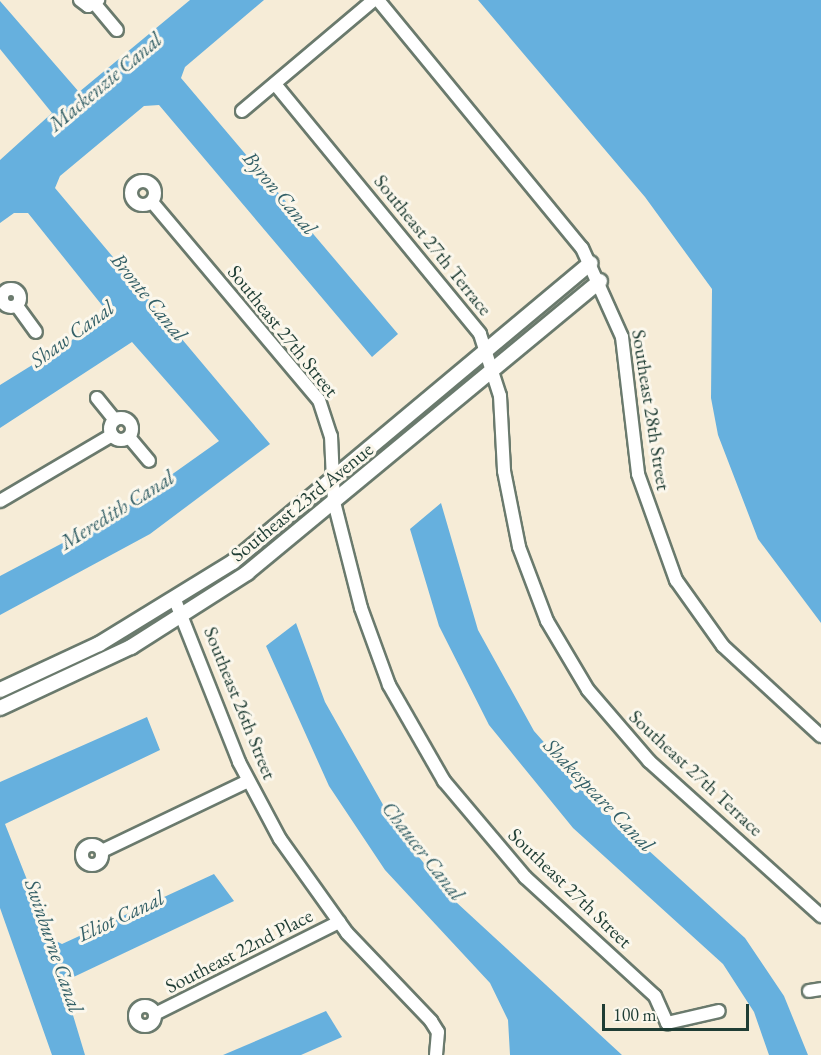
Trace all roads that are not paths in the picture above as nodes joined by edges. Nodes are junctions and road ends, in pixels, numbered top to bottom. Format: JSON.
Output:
{"nodes":[{"id":1,"x":80,"y":0,"type":"edge"},
{"id":2,"x":376,"y":0,"type":"edge"},
{"id":3,"x":97,"y":2,"type":"edge"},
{"id":4,"x":117,"y":30,"type":"dead end"},
{"id":5,"x":275,"y":84,"type":"junction"},
{"id":6,"x":242,"y":111,"type":"dead end"},
{"id":7,"x":152,"y":202,"type":"dead end"},
{"id":8,"x":590,"y":263,"type":"junction"},
{"id":9,"x":600,"y":281,"type":"junction"},
{"id":10,"x":5,"y":298,"type":"edge"},
{"id":11,"x":36,"y":332,"type":"dead end"},
{"id":12,"x":486,"y":350,"type":"junction"},
{"id":13,"x":492,"y":369,"type":"junction"},
{"id":14,"x":98,"y":398,"type":"dead end"},
{"id":15,"x":115,"y":420,"type":"junction"},
{"id":16,"x":112,"y":435,"type":"junction"},
{"id":17,"x":129,"y":436,"type":"junction"},
{"id":18,"x":149,"y":461,"type":"dead end"},
{"id":19,"x":333,"y":481,"type":"junction"},
{"id":20,"x":0,"y":501,"type":"edge"},
{"id":21,"x":334,"y":502,"type":"junction"},
{"id":22,"x":175,"y":600,"type":"junction"},
{"id":23,"x":184,"y":616,"type":"junction"},
{"id":24,"x":0,"y":690,"type":"edge"},
{"id":25,"x":0,"y":708,"type":"edge"},
{"id":26,"x":821,"y":736,"type":"edge"},
{"id":27,"x":248,"y":781,"type":"junction"},
{"id":28,"x":102,"y":851,"type":"dead end"},
{"id":29,"x":821,"y":916,"type":"edge"},
{"id":30,"x":339,"y":922,"type":"junction"},
{"id":31,"x":719,"y":1011,"type":"dead end"},
{"id":32,"x":155,"y":1014,"type":"dead end"},
{"id":33,"x":438,"y":1052,"type":"edge"}],
"edges":[{"from":1,"to":3,"type":"street"},
{"from":2,"to":5,"type":"street"},
{"from":2,"to":8,"type":"street","name":"Southeast 28th Street"},
{"from":3,"to":4,"type":"street"},
{"from":5,"to":6,"type":"street"},
{"from":5,"to":12,"type":"street","name":"Southeast 27th Terrace"},
{"from":7,"to":19,"type":"street","name":"Southeast 27th Street"},
{"from":8,"to":9,"type":"street","name":"Southeast 28th Street"},
{"from":8,"to":12,"type":"street","name":"Southeast 23rd Avenue"},
{"from":9,"to":13,"type":"street","name":"Southeast 23rd Avenue"},
{"from":9,"to":26,"type":"street","name":"Southeast 28th Street"},
{"from":10,"to":11,"type":"street"},
{"from":12,"to":13,"type":"street","name":"Southeast 27th Terrace"},
{"from":12,"to":19,"type":"street","name":"Southeast 23rd Avenue"},
{"from":13,"to":21,"type":"street","name":"Southeast 23rd Avenue"},
{"from":13,"to":29,"type":"street","name":"Southeast 27th Terrace"},
{"from":14,"to":15,"type":"street"},
{"from":15,"to":16,"type":"street"},
{"from":15,"to":17,"type":"street"},
{"from":16,"to":17,"type":"street"},
{"from":16,"to":20,"type":"street"},
{"from":17,"to":18,"type":"street"},
{"from":19,"to":21,"type":"street","name":"Southeast 27th Street"},
{"from":19,"to":22,"type":"street","name":"Southeast 23rd Avenue"},
{"from":21,"to":23,"type":"street","name":"Southeast 23rd Avenue"},
{"from":21,"to":31,"type":"street","name":"Southeast 27th Street"},
{"from":22,"to":23,"type":"street","name":"Southeast 26th Street"},
{"from":22,"to":24,"type":"street","name":"Southeast 23rd Avenue"},
{"from":23,"to":25,"type":"street","name":"Southeast 23rd Avenue"},
{"from":23,"to":27,"type":"street","name":"Southeast 26th Street"},
{"from":27,"to":28,"type":"street"},
{"from":27,"to":30,"type":"street","name":"Southeast 26th Street"},
{"from":30,"to":32,"type":"street","name":"Southeast 22nd Place"},
{"from":30,"to":33,"type":"street","name":"Southeast 26th Street"}]}
